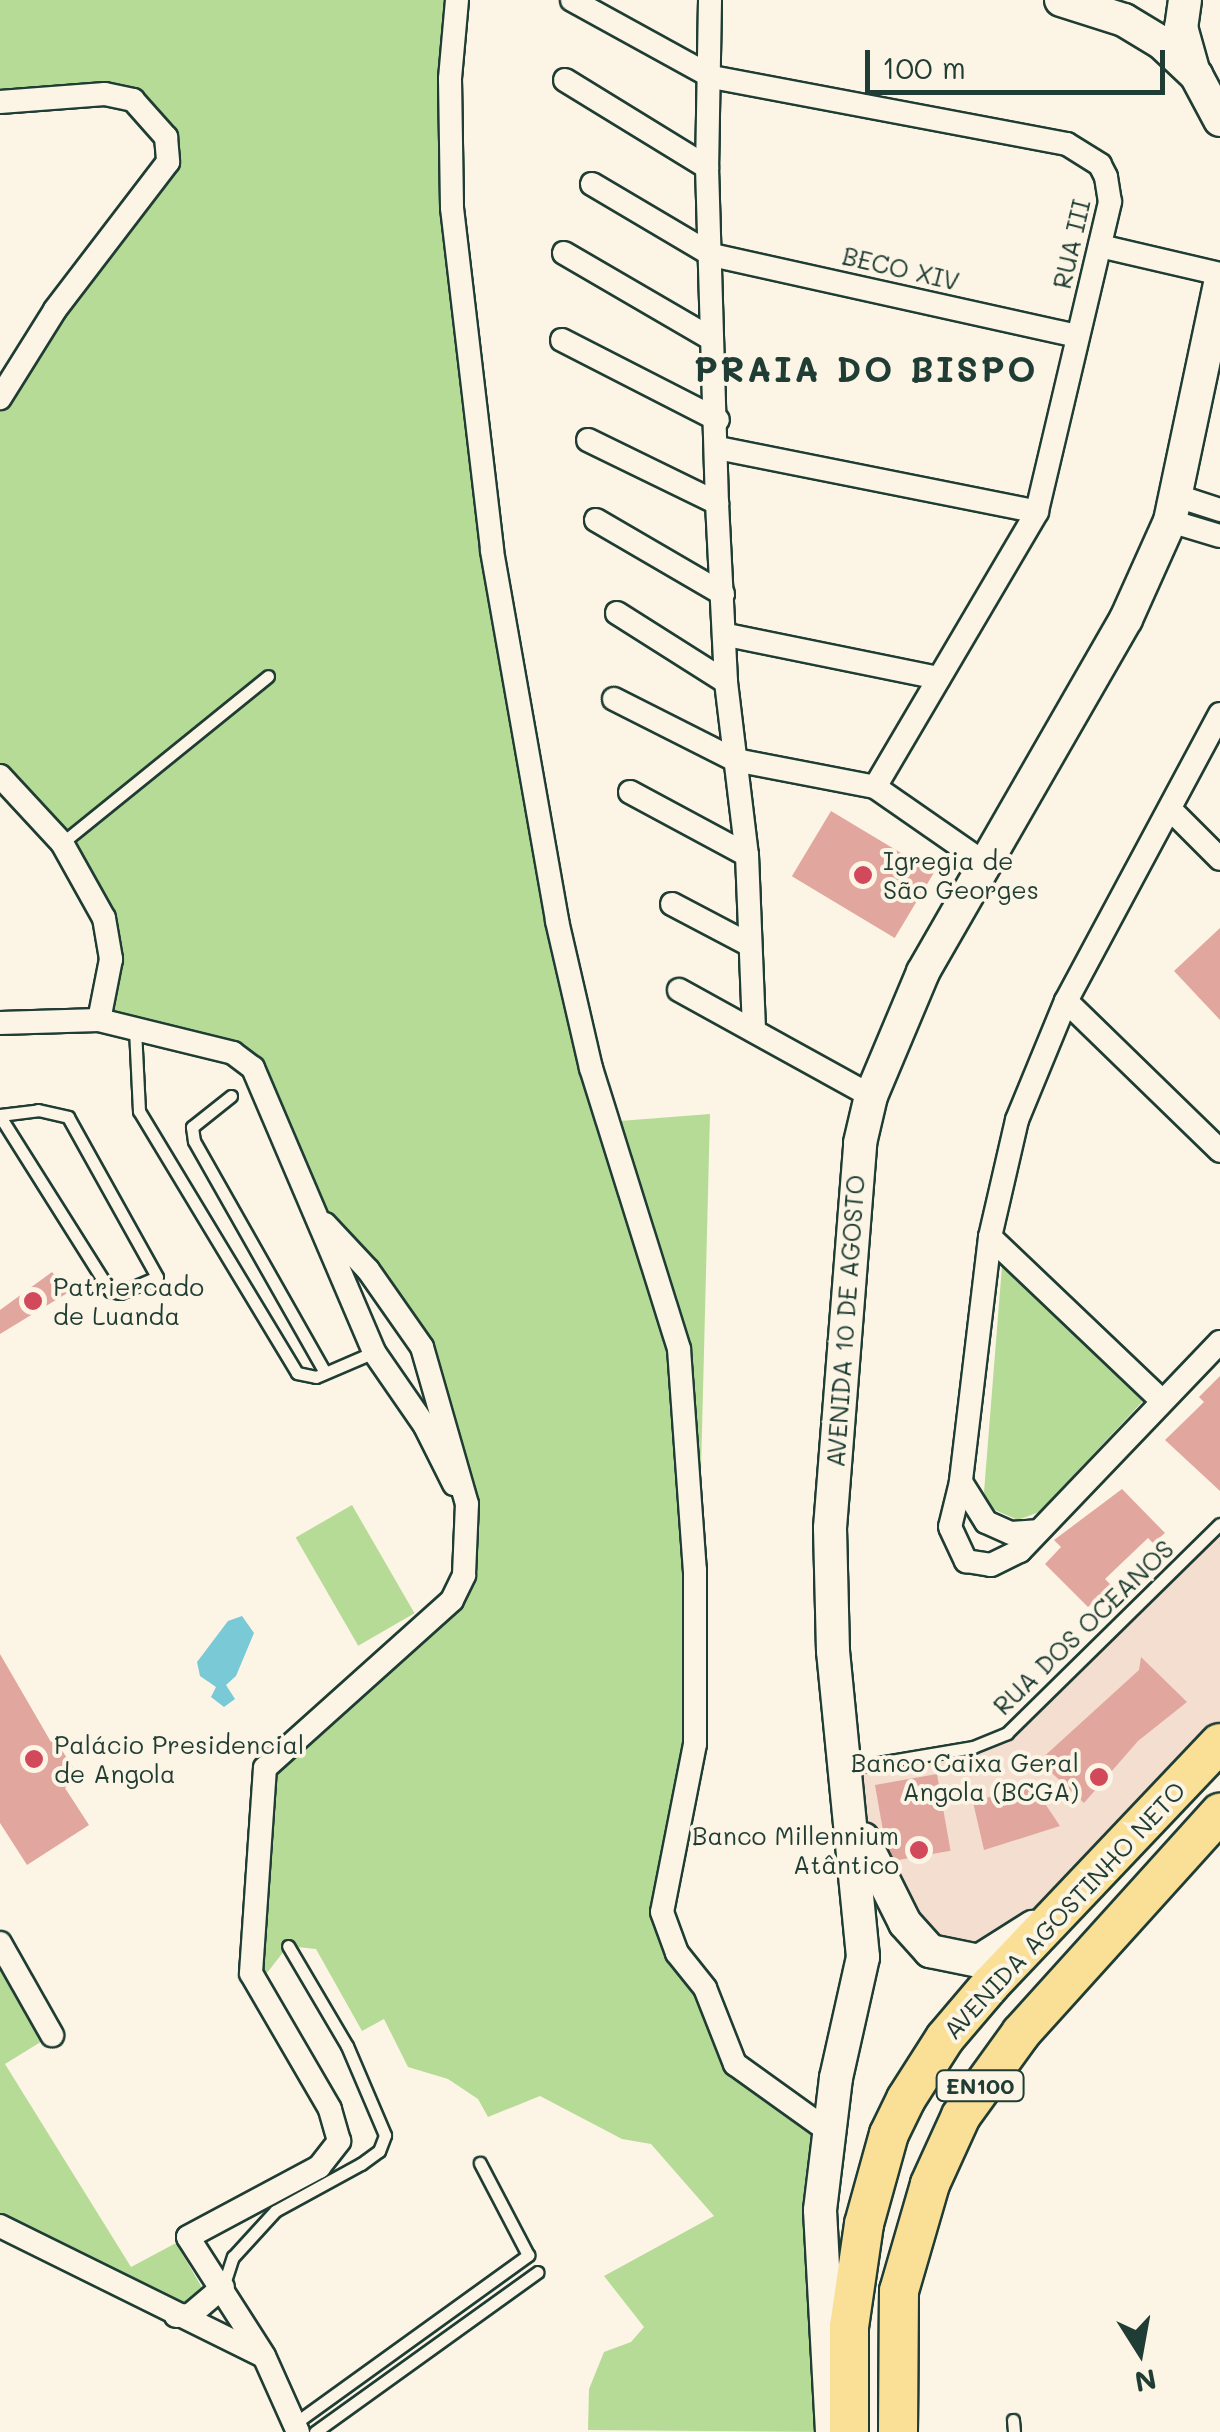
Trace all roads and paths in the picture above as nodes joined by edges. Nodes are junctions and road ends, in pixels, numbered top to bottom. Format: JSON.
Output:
{"nodes":[{"id":1,"x":457,"y":0,"type":"edge"},
{"id":2,"x":572,"y":0,"type":"edge"},
{"id":3,"x":710,"y":0,"type":"edge"},
{"id":4,"x":1061,"y":0,"type":"edge"},
{"id":5,"x":1185,"y":0,"type":"edge"},
{"id":6,"x":1196,"y":75,"type":"junction"},
{"id":7,"x":712,"y":77,"type":"junction"},
{"id":8,"x":565,"y":80,"type":"dead end"},
{"id":9,"x":1220,"y":98,"type":"edge"},
{"id":10,"x":0,"y":102,"type":"edge"},
{"id":11,"x":1220,"y":120,"type":"edge"},
{"id":12,"x":707,"y":167,"type":"junction"},
{"id":13,"x":592,"y":184,"type":"dead end"},
{"id":14,"x":1100,"y":246,"type":"junction"},
{"id":15,"x":564,"y":253,"type":"dead end"},
{"id":16,"x":712,"y":254,"type":"junction"},
{"id":17,"x":1220,"y":274,"type":"edge"},
{"id":18,"x":1220,"y":284,"type":"edge"},
{"id":19,"x":1078,"y":336,"type":"junction"},
{"id":20,"x":712,"y":339,"type":"junction"},
{"id":21,"x":562,"y":340,"type":"dead end"},
{"id":22,"x":0,"y":398,"type":"edge"},
{"id":23,"x":718,"y":420,"type":"junction"},
{"id":24,"x":588,"y":440,"type":"dead end"},
{"id":25,"x":718,"y":448,"type":"junction"},
{"id":26,"x":717,"y":503,"type":"junction"},
{"id":27,"x":1173,"y":509,"type":"junction"},
{"id":28,"x":1220,"y":510,"type":"edge"},
{"id":29,"x":1037,"y":512,"type":"junction"},
{"id":30,"x":596,"y":520,"type":"dead end"},
{"id":31,"x":1220,"y":536,"type":"edge"},
{"id":32,"x":724,"y":594,"type":"junction"},
{"id":33,"x":617,"y":613,"type":"dead end"},
{"id":34,"x":727,"y":635,"type":"junction"},
{"id":35,"x":268,"y":676,"type":"dead end"},
{"id":36,"x":939,"y":678,"type":"junction"},
{"id":37,"x":726,"y":682,"type":"junction"},
{"id":38,"x":614,"y":699,"type":"dead end"},
{"id":39,"x":1220,"y":714,"type":"edge"},
{"id":40,"x":735,"y":760,"type":"junction"},
{"id":41,"x":0,"y":776,"type":"edge"},
{"id":42,"x":875,"y":787,"type":"junction"},
{"id":43,"x":630,"y":792,"type":"dead end"},
{"id":44,"x":1171,"y":810,"type":"junction"},
{"id":45,"x":62,"y":843,"type":"junction"},
{"id":46,"x":747,"y":855,"type":"junction"},
{"id":47,"x":1220,"y":859,"type":"edge"},
{"id":48,"x":983,"y":862,"type":"junction"},
{"id":49,"x":672,"y":904,"type":"dead end"},
{"id":50,"x":750,"y":945,"type":"junction"},
{"id":51,"x":679,"y":990,"type":"dead end"},
{"id":52,"x":1066,"y":1001,"type":"junction"},
{"id":53,"x":99,"y":1020,"type":"junction"},
{"id":54,"x":0,"y":1023,"type":"edge"},
{"id":55,"x":754,"y":1026,"type":"junction"},
{"id":56,"x":135,"y":1029,"type":"junction"},
{"id":57,"x":231,"y":1096,"type":"dead end"},
{"id":58,"x":870,"y":1096,"type":"junction"},
{"id":59,"x":0,"y":1116,"type":"edge"},
{"id":60,"x":1220,"y":1150,"type":"edge"},
{"id":61,"x":325,"y":1224,"type":"junction"},
{"id":62,"x":990,"y":1237,"type":"junction"},
{"id":63,"x":415,"y":1335,"type":"junction"},
{"id":64,"x":1220,"y":1342,"type":"edge"},
{"id":65,"x":374,"y":1352,"type":"junction"},
{"id":66,"x":325,"y":1373,"type":"junction"},
{"id":67,"x":437,"y":1385,"type":"junction"},
{"id":68,"x":1161,"y":1400,"type":"junction"},
{"id":69,"x":409,"y":1407,"type":"junction"},
{"id":70,"x":962,"y":1482,"type":"junction"},
{"id":71,"x":467,"y":1504,"type":"junction"},
{"id":72,"x":1220,"y":1524,"type":"edge"},
{"id":73,"x":1037,"y":1531,"type":"junction"},
{"id":74,"x":1220,"y":1743,"type":"edge"},
{"id":75,"x":849,"y":1768,"type":"junction"},
{"id":76,"x":1220,"y":1813,"type":"edge"},
{"id":77,"x":854,"y":1820,"type":"junction"},
{"id":78,"x":1057,"y":1911,"type":"junction"},
{"id":79,"x":0,"y":1944,"type":"edge"},
{"id":80,"x":288,"y":1946,"type":"dead end"},
{"id":81,"x":52,"y":2035,"type":"dead end"},
{"id":82,"x":828,"y":2130,"type":"junction"},
{"id":83,"x":480,"y":2163,"type":"dead end"},
{"id":84,"x":0,"y":2226,"type":"edge"},
{"id":85,"x":538,"y":2272,"type":"dead end"},
{"id":86,"x":223,"y":2287,"type":"junction"},
{"id":87,"x":176,"y":2316,"type":"junction"},
{"id":88,"x":264,"y":2356,"type":"junction"},
{"id":89,"x":302,"y":2429,"type":"edge"},
{"id":90,"x":832,"y":2432,"type":"edge"},
{"id":91,"x":849,"y":2432,"type":"edge"},
{"id":92,"x":898,"y":2432,"type":"edge"}],
"edges":[{"from":1,"to":82,"type":"street"},
{"from":2,"to":7,"type":"street","name":"RUA III"},
{"from":3,"to":7,"type":"street"},
{"from":4,"to":6,"type":"street"},
{"from":5,"to":6,"type":"street"},
{"from":6,"to":9,"type":"street"},
{"from":6,"to":11,"type":"street"},
{"from":7,"to":12,"type":"street"},
{"from":7,"to":14,"type":"street","name":"RUA III"},
{"from":8,"to":12,"type":"street"},
{"from":10,"to":22,"type":"street"},
{"from":12,"to":16,"type":"street"},
{"from":13,"to":16,"type":"street","name":"BECO XIV"},
{"from":14,"to":17,"type":"street"},
{"from":14,"to":19,"type":"street","name":"RUA III"},
{"from":15,"to":20,"type":"street"},
{"from":16,"to":19,"type":"street","name":"BECO XIV"},
{"from":16,"to":20,"type":"street"},
{"from":18,"to":27,"type":"street","name":"AVENIDA 10 DE AGOSTO"},
{"from":19,"to":29,"type":"street","name":"RUA III"},
{"from":20,"to":23,"type":"street"},
{"from":21,"to":23,"type":"street"},
{"from":23,"to":25,"type":"street"},
{"from":24,"to":26,"type":"street"},
{"from":25,"to":26,"type":"street"},
{"from":25,"to":29,"type":"street"},
{"from":26,"to":32,"type":"street"},
{"from":27,"to":28,"type":"street"},
{"from":27,"to":31,"type":"street"},
{"from":27,"to":48,"type":"street","name":"AVENIDA 10 DE AGOSTO"},
{"from":29,"to":36,"type":"street","name":"RUA III"},
{"from":30,"to":32,"type":"street"},
{"from":32,"to":34,"type":"street"},
{"from":33,"to":37,"type":"street"},
{"from":34,"to":36,"type":"street"},
{"from":34,"to":37,"type":"street"},
{"from":35,"to":45,"type":"lane"},
{"from":36,"to":42,"type":"street","name":"RUA III"},
{"from":37,"to":40,"type":"street"},
{"from":38,"to":40,"type":"street"},
{"from":39,"to":44,"type":"street"},
{"from":40,"to":42,"type":"street"},
{"from":40,"to":46,"type":"street"},
{"from":41,"to":45,"type":"street"},
{"from":42,"to":48,"type":"street"},
{"from":43,"to":46,"type":"street"},
{"from":44,"to":47,"type":"street"},
{"from":44,"to":52,"type":"street"},
{"from":45,"to":53,"type":"street"},
{"from":46,"to":50,"type":"street"},
{"from":48,"to":58,"type":"street","name":"AVENIDA 10 DE AGOSTO"},
{"from":49,"to":50,"type":"street"},
{"from":50,"to":55,"type":"street"},
{"from":51,"to":55,"type":"street"},
{"from":52,"to":60,"type":"street"},
{"from":52,"to":62,"type":"street"},
{"from":53,"to":54,"type":"street"},
{"from":53,"to":56,"type":"street"},
{"from":55,"to":58,"type":"street"},
{"from":56,"to":61,"type":"street"},
{"from":56,"to":66,"type":"lane"},
{"from":57,"to":66,"type":"lane"},
{"from":58,"to":75,"type":"street","name":"AVENIDA 10 DE AGOSTO"},
{"from":59,"to":59,"type":"lane"},
{"from":61,"to":63,"type":"street"},
{"from":61,"to":65,"type":"street"},
{"from":62,"to":68,"type":"street"},
{"from":62,"to":70,"type":"street"},
{"from":63,"to":65,"type":"street"},
{"from":63,"to":67,"type":"street"},
{"from":64,"to":68,"type":"street"},
{"from":65,"to":66,"type":"lane"},
{"from":65,"to":69,"type":"street"},
{"from":67,"to":69,"type":"street"},
{"from":67,"to":71,"type":"street"},
{"from":68,"to":73,"type":"street"},
{"from":69,"to":71,"type":"street"},
{"from":70,"to":73,"type":"street"},
{"from":70,"to":73,"type":"street"},
{"from":71,"to":86,"type":"street"},
{"from":72,"to":75,"type":"lane","name":"RUA DOS OCEANOS"},
{"from":74,"to":78,"type":"main road","name":"AVENIDA AGOSTINHO NETO","number":"EN100"},
{"from":75,"to":77,"type":"street","name":"AVENIDA 10 DE AGOSTO"},
{"from":76,"to":92,"type":"main road","name":"AVENIDA AGOSTINHO NETO","number":"EN100"},
{"from":77,"to":78,"type":"street"},
{"from":77,"to":82,"type":"street","name":"AVENIDA 10 DE AGOSTO"},
{"from":78,"to":91,"type":"main road","name":"AVENIDA AGOSTINHO NETO","number":"EN100"},
{"from":79,"to":81,"type":"street"},
{"from":80,"to":86,"type":"lane"},
{"from":82,"to":90,"type":"street","name":"AVENIDA 10 DE AGOSTO"},
{"from":83,"to":89,"type":"lane"},
{"from":84,"to":87,"type":"street"},
{"from":85,"to":89,"type":"lane"},
{"from":86,"to":87,"type":"street"},
{"from":86,"to":88,"type":"street"},
{"from":87,"to":88,"type":"street"},
{"from":88,"to":89,"type":"street"}]}
